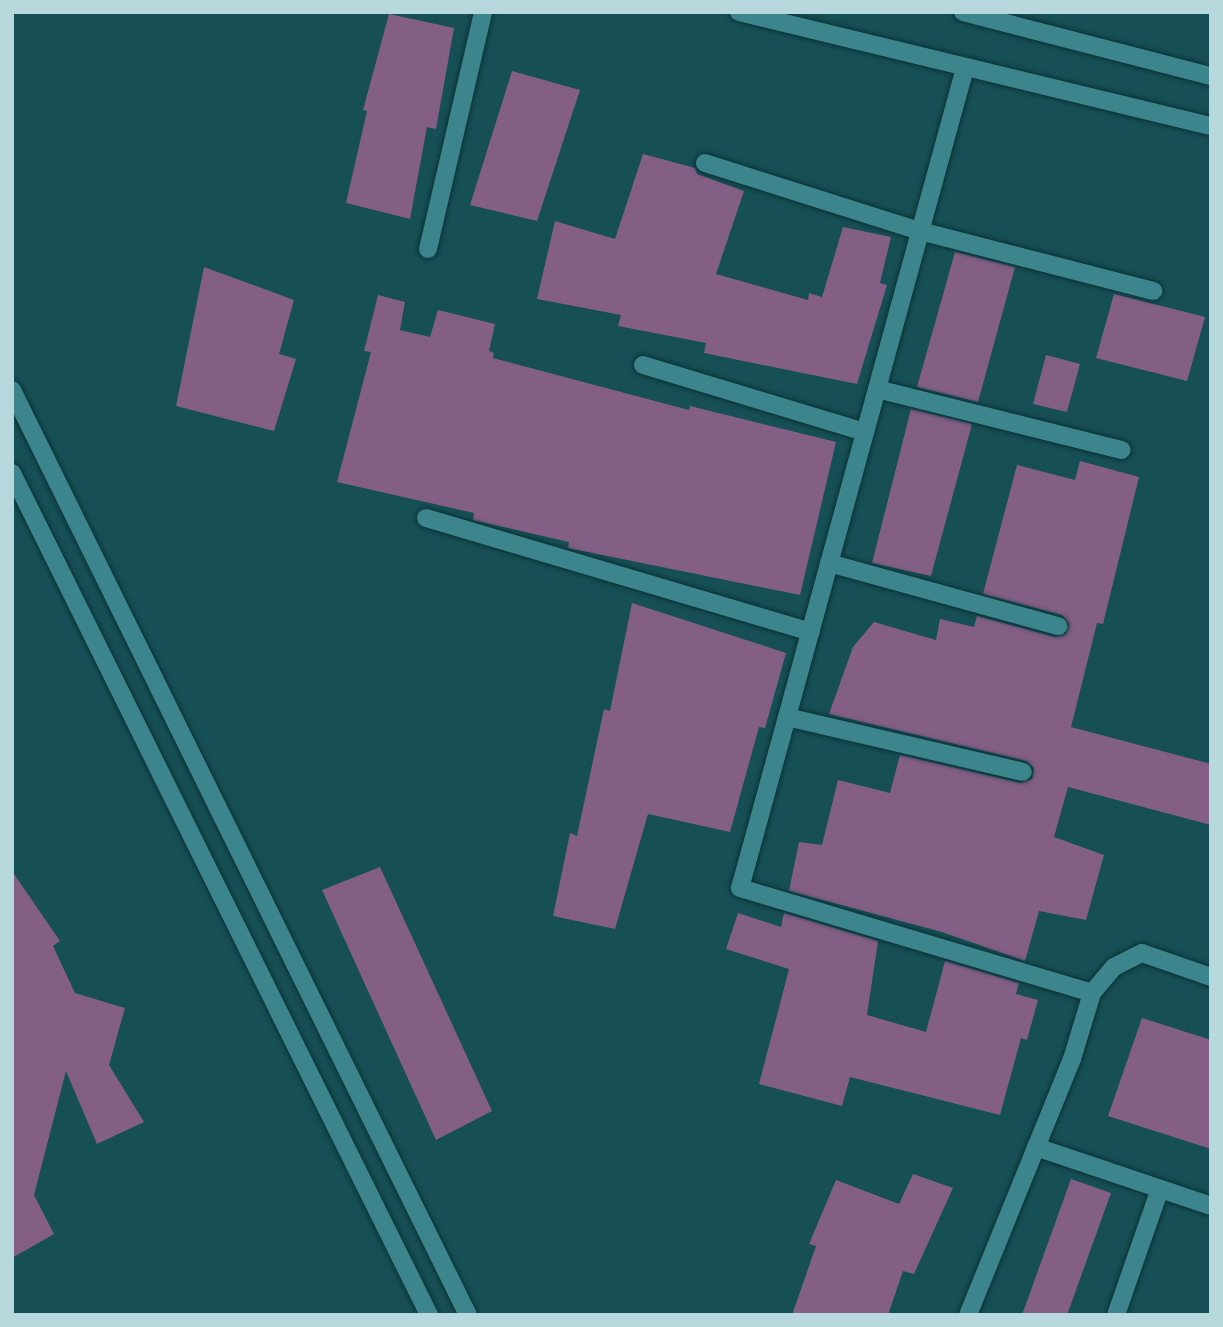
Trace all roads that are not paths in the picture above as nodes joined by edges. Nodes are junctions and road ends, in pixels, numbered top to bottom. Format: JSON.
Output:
{"nodes":[{"id":1,"x":483,"y":12,"type":"edge"},
{"id":2,"x":739,"y":12,"type":"edge"},
{"id":3,"x":963,"y":12,"type":"edge"},
{"id":4,"x":965,"y":68,"type":"junction"},
{"id":5,"x":1211,"y":76,"type":"edge"},
{"id":6,"x":1211,"y":126,"type":"edge"},
{"id":7,"x":705,"y":163,"type":"dead end"},
{"id":8,"x":920,"y":230,"type":"junction"},
{"id":9,"x":428,"y":249,"type":"dead end"},
{"id":10,"x":1153,"y":291,"type":"dead end"},
{"id":11,"x":643,"y":365,"type":"dead end"},
{"id":12,"x":877,"y":389,"type":"junction"},
{"id":13,"x":12,"y":390,"type":"edge"},
{"id":14,"x":865,"y":432,"type":"junction"},
{"id":15,"x":1122,"y":450,"type":"dead end"},
{"id":16,"x":12,"y":473,"type":"edge"},
{"id":17,"x":426,"y":519,"type":"dead end"},
{"id":18,"x":829,"y":563,"type":"junction"},
{"id":19,"x":1058,"y":625,"type":"dead end"},
{"id":20,"x":810,"y":632,"type":"junction"},
{"id":21,"x":787,"y":717,"type":"junction"},
{"id":22,"x":1023,"y":772,"type":"dead end"},
{"id":23,"x":1211,"y":977,"type":"edge"},
{"id":24,"x":1092,"y":993,"type":"junction"},
{"id":25,"x":1036,"y":1147,"type":"junction"},
{"id":26,"x":1160,"y":1189,"type":"junction"},
{"id":27,"x":1211,"y":1206,"type":"edge"},
{"id":28,"x":429,"y":1315,"type":"edge"},
{"id":29,"x":468,"y":1315,"type":"edge"},
{"id":30,"x":968,"y":1315,"type":"edge"},
{"id":31,"x":1116,"y":1315,"type":"edge"}],
"edges":[{"from":1,"to":9,"type":"street"},
{"from":2,"to":4,"type":"street"},
{"from":3,"to":5,"type":"street"},
{"from":4,"to":6,"type":"street"},
{"from":4,"to":8,"type":"street"},
{"from":7,"to":8,"type":"street"},
{"from":8,"to":10,"type":"street"},
{"from":8,"to":12,"type":"street"},
{"from":11,"to":14,"type":"street"},
{"from":12,"to":14,"type":"street"},
{"from":12,"to":15,"type":"street"},
{"from":13,"to":29,"type":"street"},
{"from":14,"to":18,"type":"street"},
{"from":16,"to":28,"type":"street"},
{"from":17,"to":20,"type":"street"},
{"from":18,"to":19,"type":"street"},
{"from":18,"to":20,"type":"street"},
{"from":20,"to":21,"type":"street"},
{"from":21,"to":22,"type":"street"},
{"from":21,"to":24,"type":"street"},
{"from":23,"to":24,"type":"street"},
{"from":24,"to":25,"type":"street"},
{"from":25,"to":26,"type":"street"},
{"from":25,"to":30,"type":"street"},
{"from":26,"to":27,"type":"street"},
{"from":26,"to":31,"type":"street"}]}
